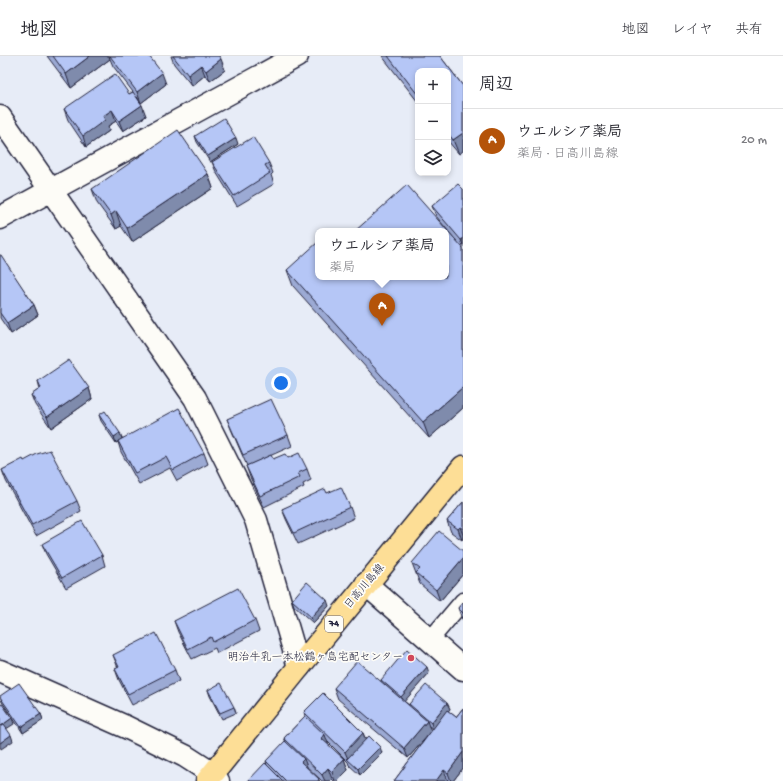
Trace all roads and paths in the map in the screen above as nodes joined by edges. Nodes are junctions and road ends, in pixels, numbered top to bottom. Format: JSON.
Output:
{"nodes":[{"id":1,"x":297,"y":56,"type":"edge"},
{"id":2,"x":0,"y":117,"type":"edge"},
{"id":3,"x":50,"y":190,"type":"junction"},
{"id":4,"x":0,"y":218,"type":"edge"},
{"id":5,"x":463,"y":467,"type":"edge"},
{"id":6,"x":366,"y":584,"type":"junction"},
{"id":7,"x":463,"y":601,"type":"edge"},
{"id":8,"x":430,"y":640,"type":"junction"},
{"id":9,"x":298,"y":667,"type":"junction"},
{"id":10,"x":463,"y":669,"type":"edge"},
{"id":11,"x":0,"y":671,"type":"edge"},
{"id":12,"x":212,"y":779,"type":"edge"}],
"edges":[{"from":1,"to":3,"type":"street"},
{"from":2,"to":3,"type":"street"},
{"from":3,"to":4,"type":"street"},
{"from":3,"to":9,"type":"street"},
{"from":5,"to":6,"type":"main road","name":"日高川島線","number":"74"},
{"from":6,"to":8,"type":"street"},
{"from":6,"to":9,"type":"main road","name":"日高川島線","number":"74"},
{"from":7,"to":8,"type":"lane"},
{"from":8,"to":10,"type":"street"},
{"from":9,"to":12,"type":"main road","name":"日高川島線","number":"74"},
{"from":11,"to":12,"type":"street"}]}
